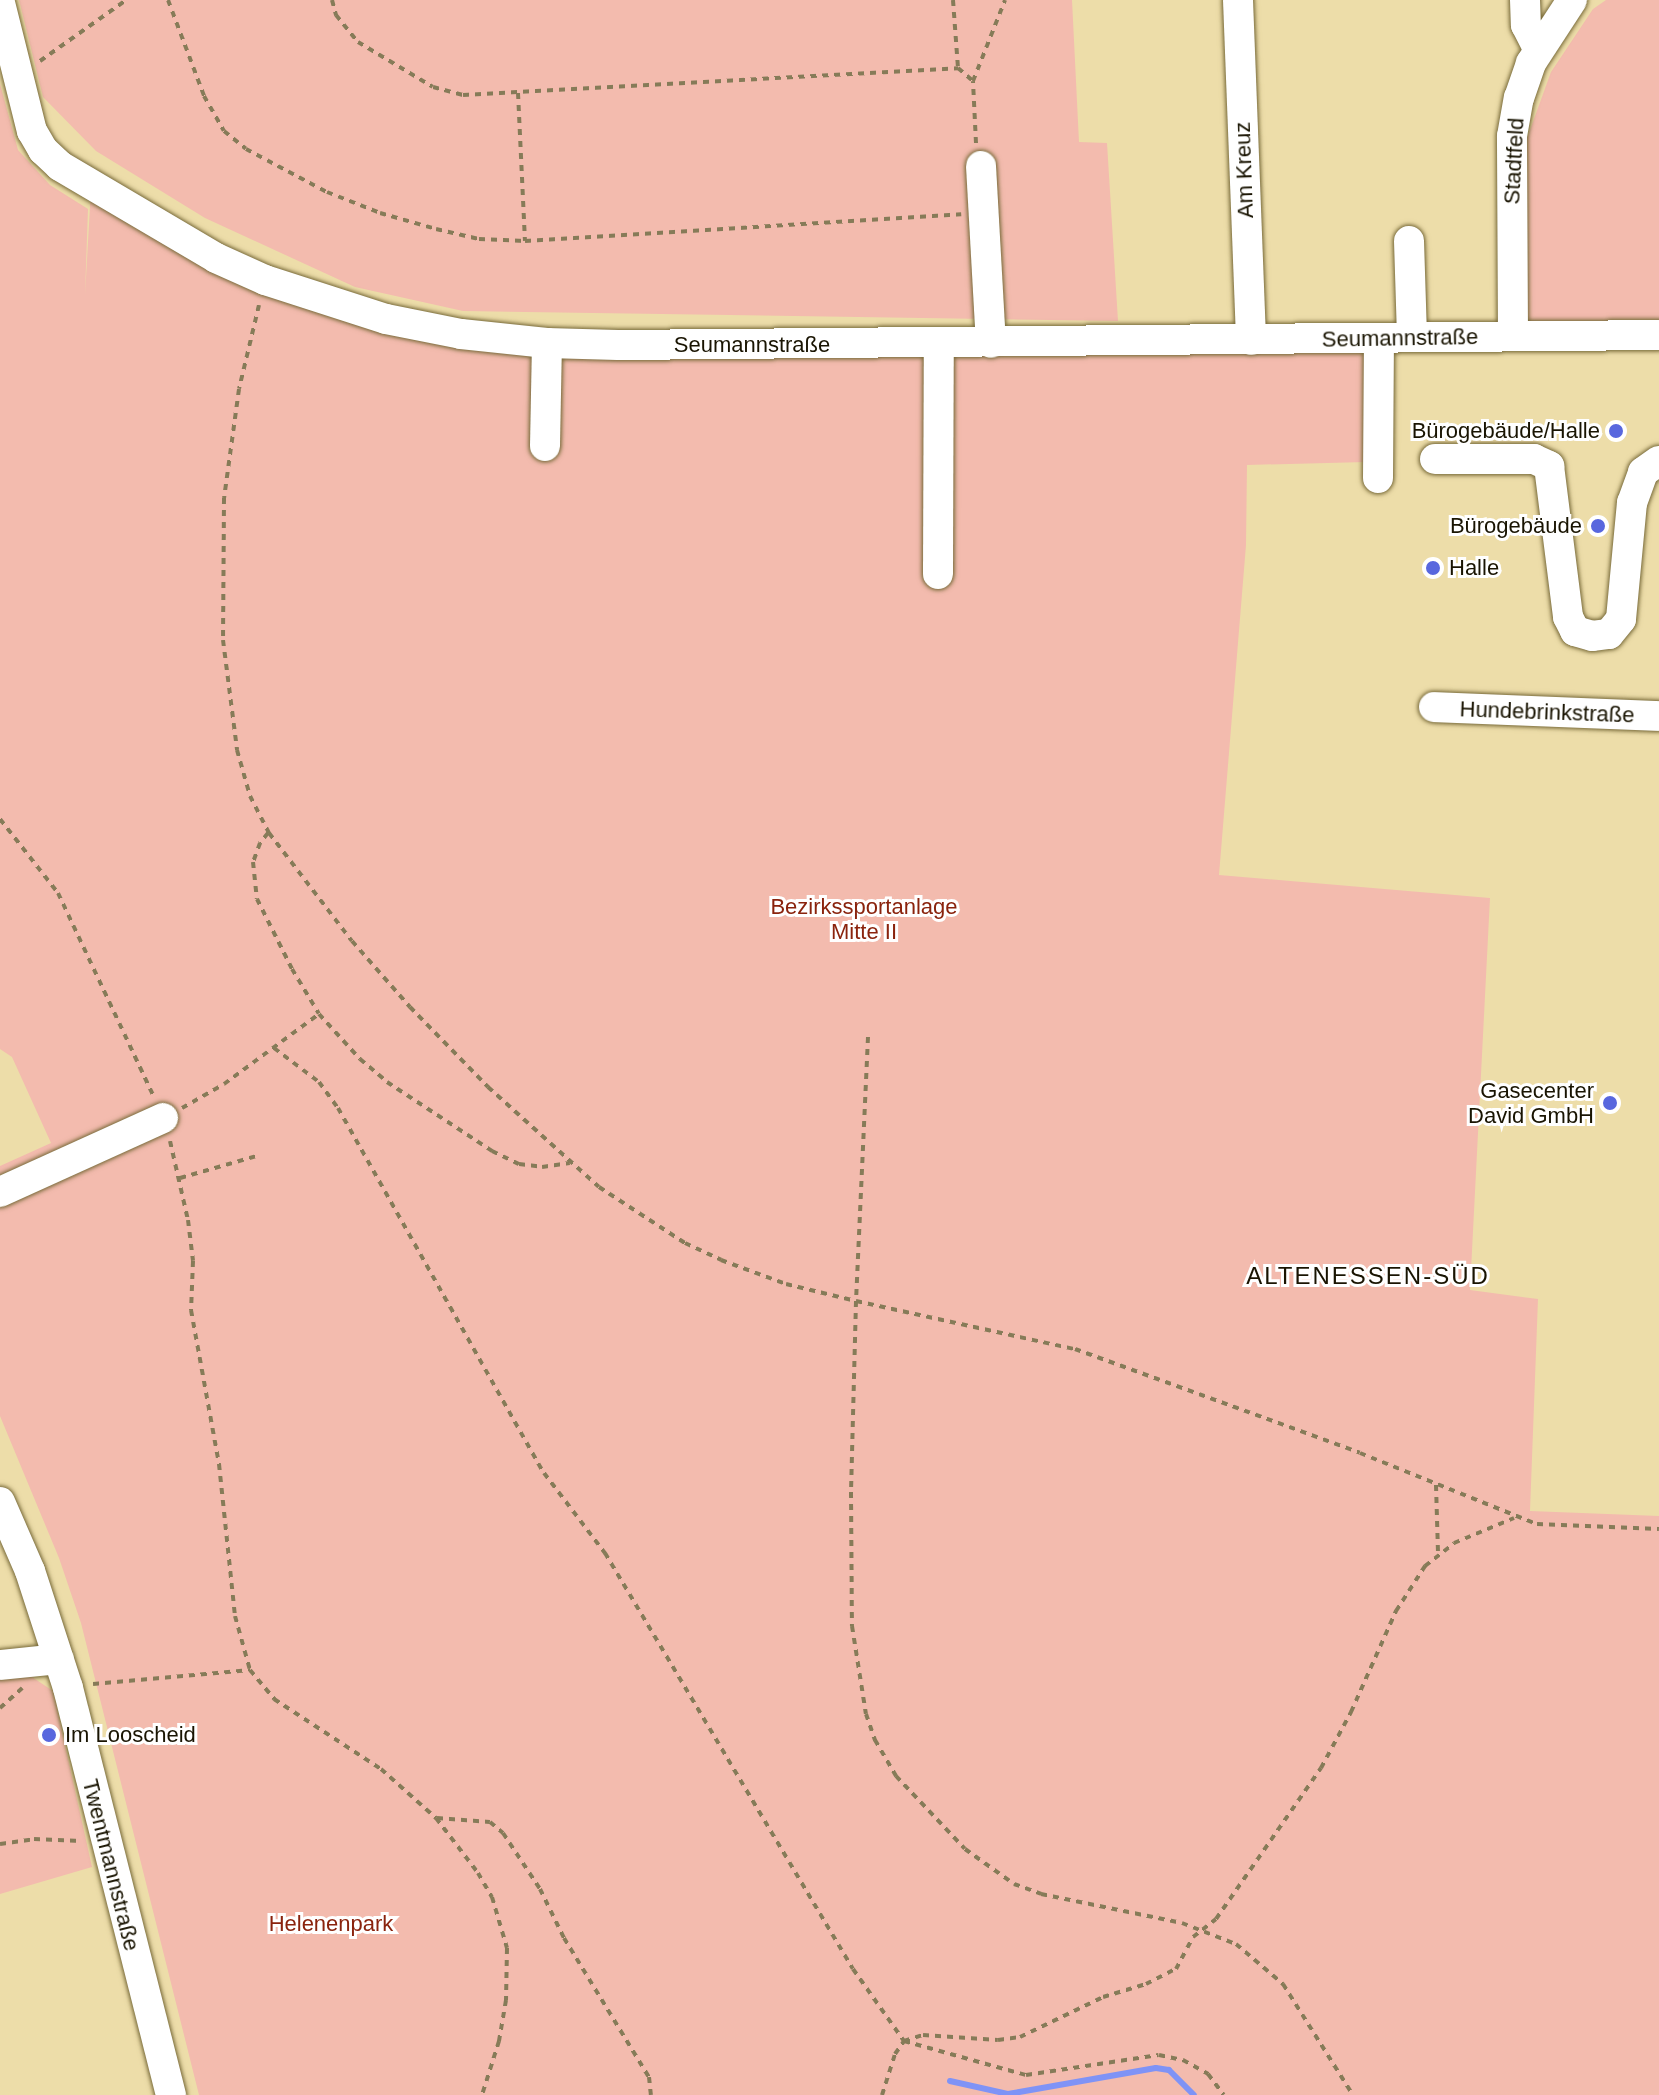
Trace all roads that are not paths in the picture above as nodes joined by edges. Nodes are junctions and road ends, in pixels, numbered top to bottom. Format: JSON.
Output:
{"nodes":[{"id":1,"x":1238,"y":0,"type":"edge"},
{"id":2,"x":1525,"y":0,"type":"edge"},
{"id":3,"x":1572,"y":0,"type":"edge"},
{"id":4,"x":0,"y":3,"type":"edge"},
{"id":5,"x":1532,"y":62,"type":"junction"},
{"id":6,"x":1495,"y":109,"type":"dead end"},
{"id":7,"x":981,"y":166,"type":"road end"},
{"id":8,"x":1409,"y":241,"type":"dead end"},
{"id":9,"x":1659,"y":335,"type":"edge"},
{"id":10,"x":1513,"y":336,"type":"junction"},
{"id":11,"x":1412,"y":337,"type":"junction"},
{"id":12,"x":1379,"y":338,"type":"junction"},
{"id":13,"x":1251,"y":340,"type":"junction"},
{"id":14,"x":547,"y":343,"type":"junction"},
{"id":15,"x":939,"y":343,"type":"junction"},
{"id":16,"x":991,"y":343,"type":"junction"},
{"id":17,"x":545,"y":446,"type":"dead end"},
{"id":18,"x":1435,"y":459,"type":"dead end"},
{"id":19,"x":1659,"y":461,"type":"edge"},
{"id":20,"x":1378,"y":478,"type":"dead end"},
{"id":21,"x":938,"y":574,"type":"dead end"},
{"id":22,"x":1434,"y":707,"type":"dead end"},
{"id":23,"x":1659,"y":716,"type":"edge"},
{"id":24,"x":165,"y":1124,"type":"road end"},
{"id":25,"x":0,"y":1190,"type":"edge"},
{"id":26,"x":0,"y":1502,"type":"edge"},
{"id":27,"x":59,"y":1659,"type":"junction"},
{"id":28,"x":0,"y":1665,"type":"edge"},
{"id":29,"x":171,"y":2095,"type":"edge"}],
"edges":[{"from":1,"to":13,"type":"street","name":"Am Kreuz"},
{"from":2,"to":5,"type":"street"},
{"from":3,"to":5,"type":"street","name":"Stadtfeld"},
{"from":4,"to":14,"type":"street","name":"Seumannstraße"},
{"from":5,"to":6,"type":"street"},
{"from":5,"to":10,"type":"street","name":"Stadtfeld"},
{"from":7,"to":16,"type":"street"},
{"from":8,"to":11,"type":"street"},
{"from":9,"to":10,"type":"street","name":"Seumannstraße"},
{"from":10,"to":11,"type":"street","name":"Seumannstraße"},
{"from":11,"to":12,"type":"street","name":"Seumannstraße"},
{"from":12,"to":13,"type":"street","name":"Seumannstraße"},
{"from":12,"to":20,"type":"street"},
{"from":13,"to":16,"type":"street","name":"Seumannstraße"},
{"from":14,"to":15,"type":"street","name":"Seumannstraße"},
{"from":14,"to":17,"type":"street"},
{"from":15,"to":16,"type":"street","name":"Seumannstraße"},
{"from":15,"to":21,"type":"street"},
{"from":18,"to":19,"type":"street"},
{"from":22,"to":23,"type":"street","name":"Hundebrinkstraße"},
{"from":24,"to":25,"type":"street"},
{"from":26,"to":27,"type":"street","name":"Twentmannstraße"},
{"from":27,"to":28,"type":"street"},
{"from":27,"to":29,"type":"street","name":"Twentmannstraße"}]}
